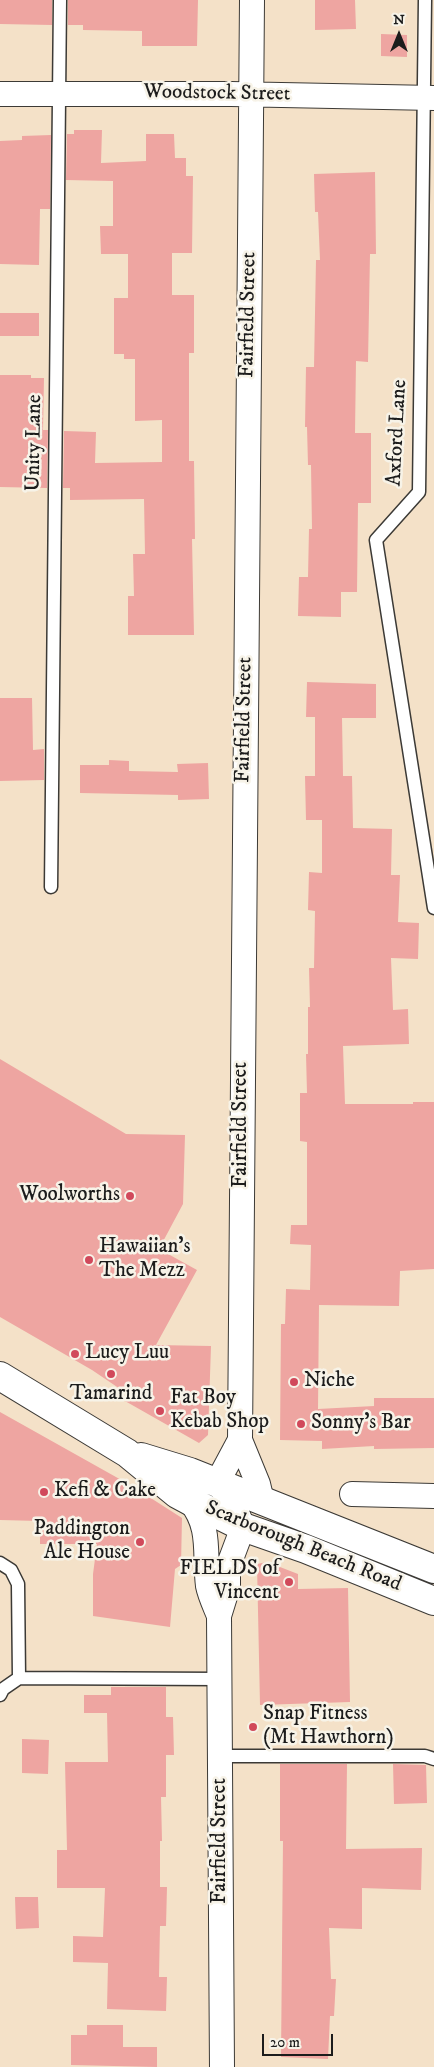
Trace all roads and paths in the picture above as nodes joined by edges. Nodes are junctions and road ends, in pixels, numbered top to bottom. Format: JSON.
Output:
{"nodes":[{"id":1,"x":60,"y":0,"type":"edge"},
{"id":2,"x":252,"y":0,"type":"edge"},
{"id":3,"x":425,"y":0,"type":"edge"},
{"id":4,"x":58,"y":92,"type":"junction"},
{"id":5,"x":0,"y":94,"type":"edge"},
{"id":6,"x":251,"y":94,"type":"junction"},
{"id":7,"x":430,"y":98,"type":"edge"},
{"id":8,"x":51,"y":887,"type":"dead end"},
{"id":9,"x":434,"y":908,"type":"edge"},
{"id":10,"x":0,"y":1376,"type":"edge"},
{"id":11,"x":240,"y":1440,"type":"junction"},
{"id":12,"x":127,"y":1453,"type":"junction"},
{"id":13,"x":217,"y":1483,"type":"junction"},
{"id":14,"x":352,"y":1494,"type":"dead end"},
{"id":15,"x":434,"y":1496,"type":"edge"},
{"id":16,"x":190,"y":1501,"type":"junction"},
{"id":17,"x":262,"y":1501,"type":"junction"},
{"id":18,"x":243,"y":1527,"type":"junction"},
{"id":19,"x":0,"y":1564,"type":"edge"},
{"id":20,"x":434,"y":1570,"type":"edge"},
{"id":21,"x":434,"y":1601,"type":"edge"},
{"id":22,"x":218,"y":1616,"type":"junction"},
{"id":23,"x":19,"y":1678,"type":"junction"},
{"id":24,"x":220,"y":1679,"type":"junction"},
{"id":25,"x":0,"y":1696,"type":"edge"},
{"id":26,"x":221,"y":1756,"type":"junction"},
{"id":27,"x":434,"y":1759,"type":"edge"},
{"id":28,"x":222,"y":2067,"type":"edge"}],
"edges":[{"from":1,"to":4,"type":"lane","name":"Unity Lane"},
{"from":2,"to":6,"type":"street","name":"Fairfield Street"},
{"from":3,"to":7,"type":"lane","name":"Axford Lane"},
{"from":4,"to":5,"type":"street","name":"Woodstock Street"},
{"from":4,"to":6,"type":"street","name":"Woodstock Street"},
{"from":4,"to":8,"type":"lane","name":"Unity Lane"},
{"from":6,"to":7,"type":"street","name":"Woodstock Street"},
{"from":6,"to":11,"type":"street","name":"Fairfield Street"},
{"from":7,"to":9,"type":"lane","name":"Axford Lane"},
{"from":10,"to":12,"type":"main road","name":"Scarborough Beach Road"},
{"from":11,"to":13,"type":"street","name":"Fairfield Street"},
{"from":11,"to":17,"type":"street","name":"Fairfield Street"},
{"from":12,"to":13,"type":"main road","name":"Scarborough Beach Road"},
{"from":12,"to":16,"type":"main road","name":"Scarborough Beach Road"},
{"from":13,"to":17,"type":"main road","name":"Scarborough Beach Road"},
{"from":13,"to":18,"type":"street"},
{"from":14,"to":15,"type":"street"},
{"from":16,"to":18,"type":"main road","name":"Scarborough Beach Road"},
{"from":16,"to":22,"type":"street","name":"Fairfield Street"},
{"from":17,"to":20,"type":"main road","name":"Scarborough Beach Road"},
{"from":18,"to":21,"type":"main road","name":"Scarborough Beach Road"},
{"from":18,"to":22,"type":"street","name":"Fairfield Street"},
{"from":19,"to":23,"type":"lane"},
{"from":22,"to":24,"type":"street","name":"Fairfield Street"},
{"from":23,"to":24,"type":"lane"},
{"from":23,"to":25,"type":"lane"},
{"from":24,"to":26,"type":"street","name":"Fairfield Street"},
{"from":26,"to":27,"type":"lane"},
{"from":26,"to":28,"type":"street","name":"Fairfield Street"}]}
